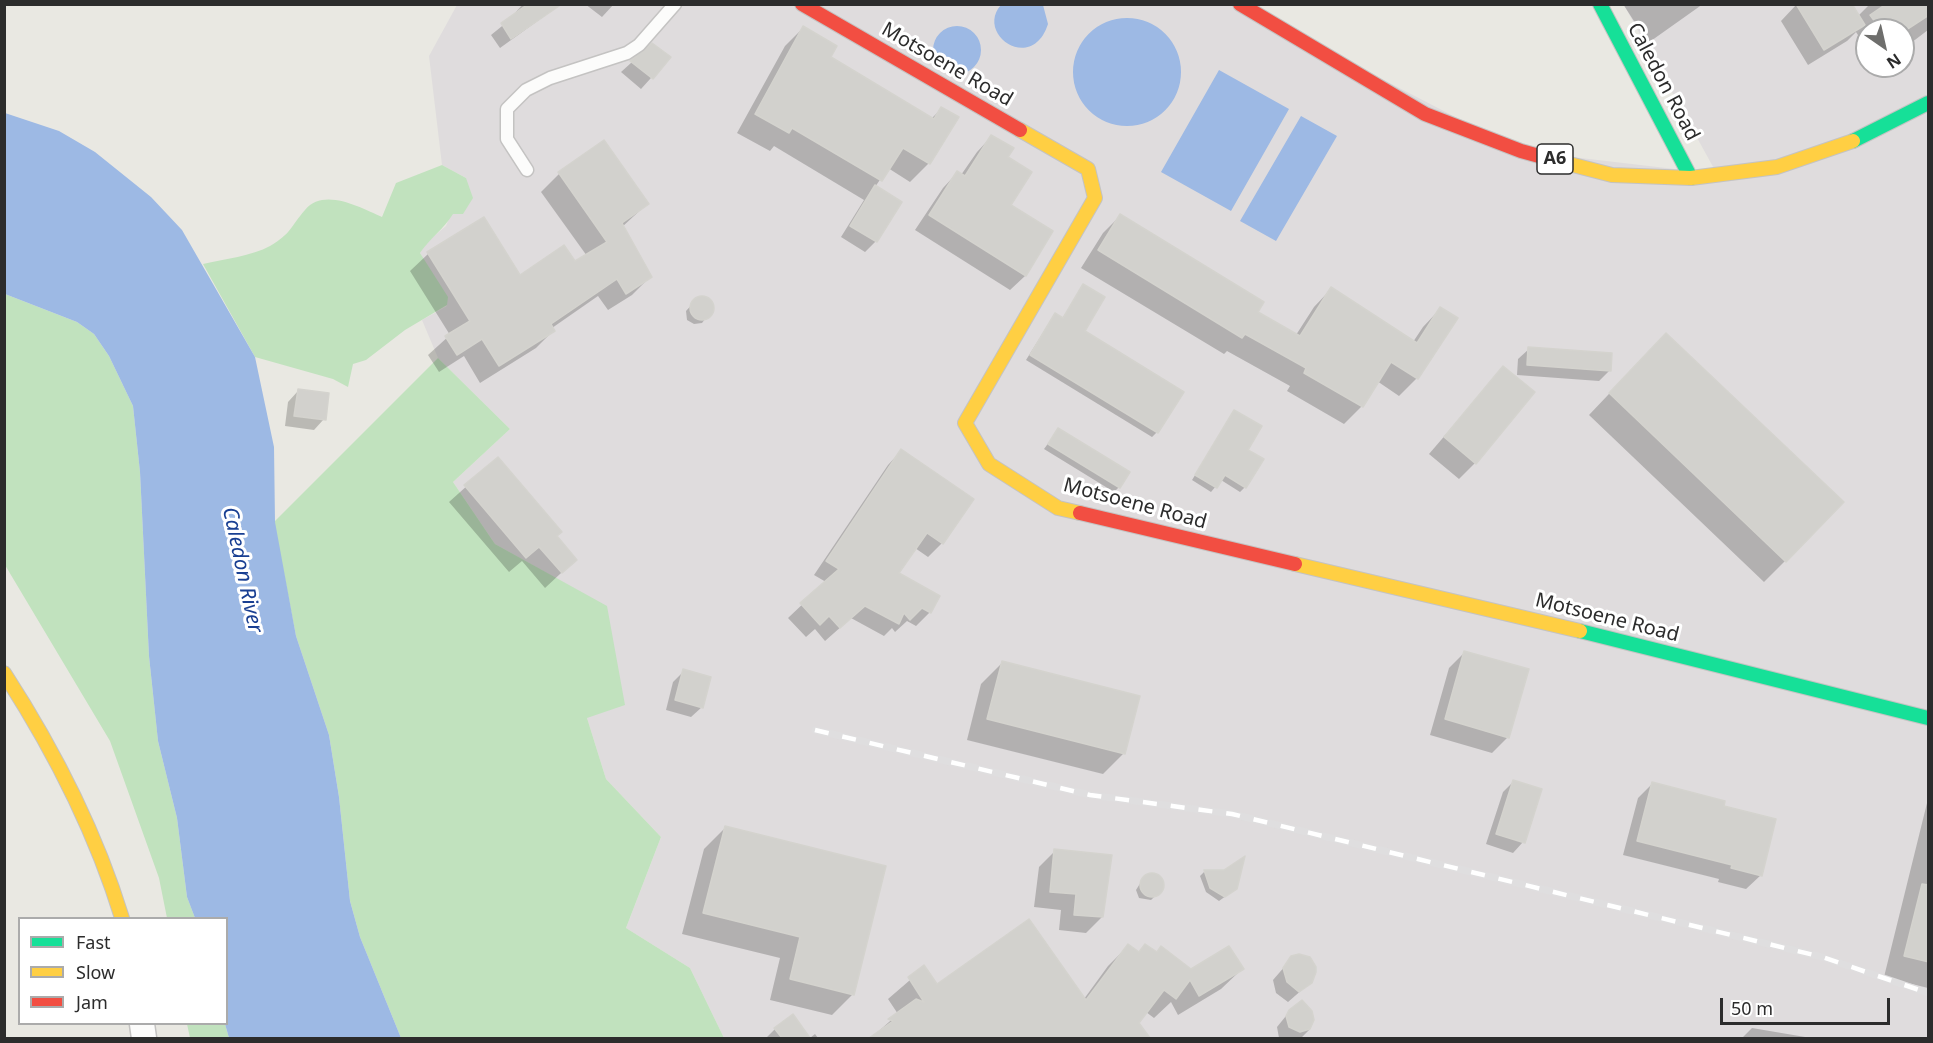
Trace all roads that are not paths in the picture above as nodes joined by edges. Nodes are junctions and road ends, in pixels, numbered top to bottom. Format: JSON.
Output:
{"nodes":[{"id":1,"x":675,"y":4,"type":"edge"},
{"id":2,"x":802,"y":4,"type":"edge"},
{"id":3,"x":1240,"y":4,"type":"edge"},
{"id":4,"x":1600,"y":4,"type":"edge"},
{"id":5,"x":1929,"y":103,"type":"edge"},
{"id":6,"x":527,"y":170,"type":"dead end"},
{"id":7,"x":1691,"y":178,"type":"junction"},
{"id":8,"x":4,"y":673,"type":"edge"},
{"id":9,"x":1929,"y":718,"type":"edge"},
{"id":10,"x":122,"y":917,"type":"edge"}],
"edges":[{"from":1,"to":6,"type":"lane"},
{"from":2,"to":9,"type":"street","name":"Motsoene Road"},
{"from":3,"to":7,"type":"street","number":"A6"},
{"from":4,"to":7,"type":"street","name":"Caledon Road"},
{"from":5,"to":7,"type":"street","number":"A6"},
{"from":8,"to":10,"type":"street"}]}
